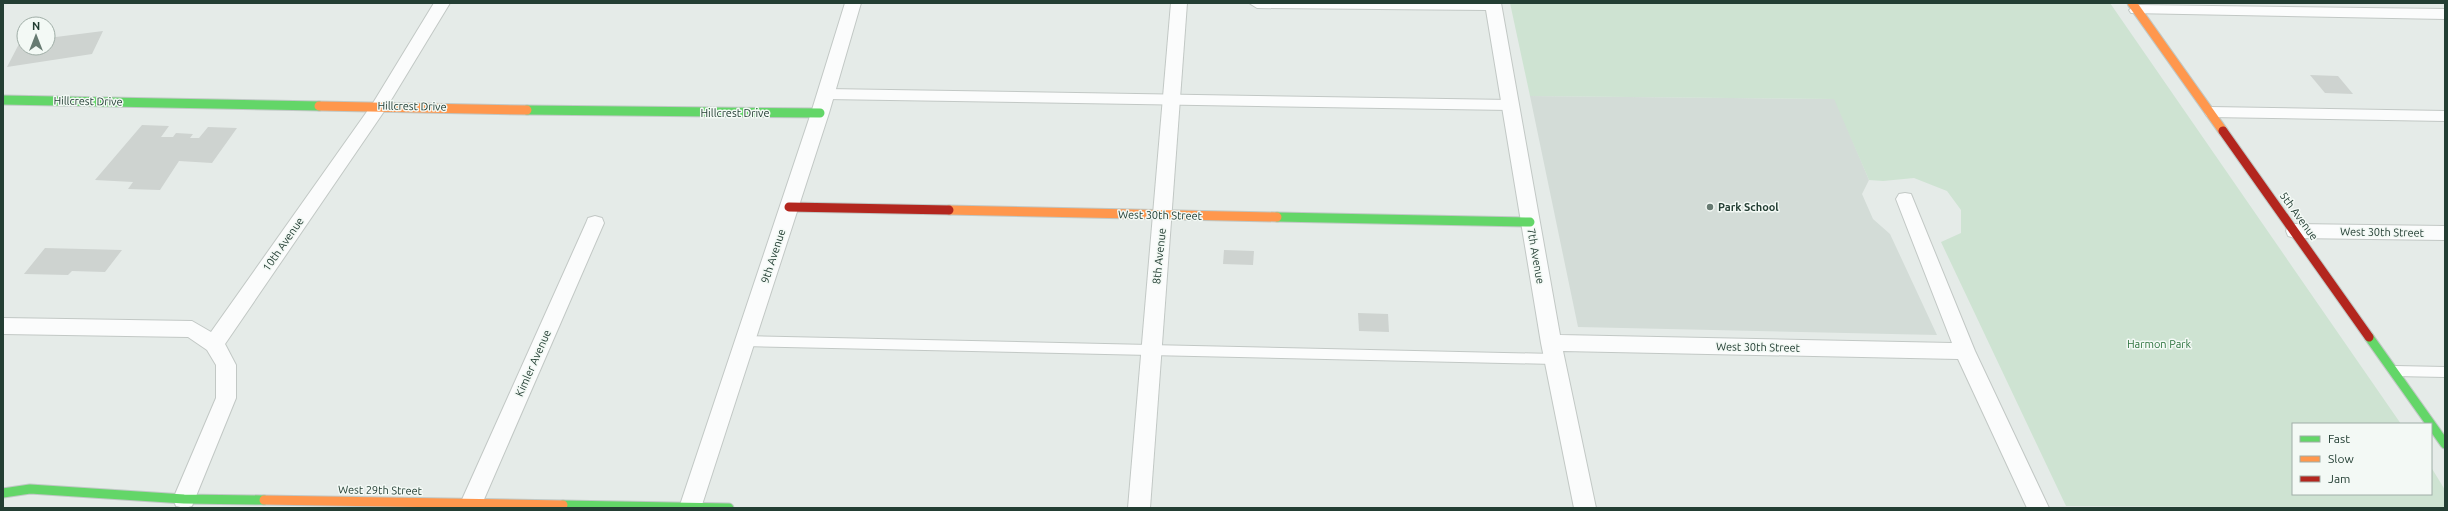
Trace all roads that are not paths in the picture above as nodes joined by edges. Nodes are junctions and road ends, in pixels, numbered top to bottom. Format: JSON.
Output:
{"nodes":[{"id":1,"x":442,"y":3,"type":"edge"},
{"id":2,"x":853,"y":3,"type":"edge"},
{"id":3,"x":1179,"y":3,"type":"edge"},
{"id":4,"x":1257,"y":3,"type":"edge"},
{"id":5,"x":2439,"y":3,"type":"edge"},
{"id":6,"x":1493,"y":4,"type":"edge"},
{"id":7,"x":2134,"y":7,"type":"edge"},
{"id":8,"x":2445,"y":9,"type":"edge"},
{"id":9,"x":2445,"y":14,"type":"edge"},
{"id":10,"x":826,"y":94,"type":"junction"},
{"id":11,"x":1172,"y":99,"type":"junction"},
{"id":12,"x":3,"y":100,"type":"edge"},
{"id":13,"x":1510,"y":105,"type":"junction"},
{"id":14,"x":379,"y":106,"type":"junction"},
{"id":15,"x":2210,"y":112,"type":"junction"},
{"id":16,"x":820,"y":113,"type":"junction"},
{"id":17,"x":2445,"y":116,"type":"edge"},
{"id":18,"x":1905,"y":199,"type":"dead end"},
{"id":19,"x":789,"y":207,"type":"junction"},
{"id":20,"x":1163,"y":215,"type":"junction"},
{"id":21,"x":1530,"y":222,"type":"junction"},
{"id":22,"x":595,"y":223,"type":"dead end"},
{"id":23,"x":2295,"y":231,"type":"junction"},
{"id":24,"x":2445,"y":233,"type":"edge"},
{"id":25,"x":3,"y":326,"type":"edge"},
{"id":26,"x":744,"y":341,"type":"junction"},
{"id":27,"x":214,"y":344,"type":"junction"},
{"id":28,"x":1149,"y":349,"type":"junction"},
{"id":29,"x":1553,"y":351,"type":"junction"},
{"id":30,"x":1965,"y":351,"type":"junction"},
{"id":31,"x":2395,"y":371,"type":"junction"},
{"id":32,"x":2445,"y":372,"type":"edge"},
{"id":33,"x":2431,"y":423,"type":"edge"},
{"id":34,"x":2432,"y":425,"type":"edge"},
{"id":35,"x":2445,"y":444,"type":"edge"},
{"id":36,"x":10,"y":480,"type":"dead end"},
{"id":37,"x":30,"y":489,"type":"junction"},
{"id":38,"x":3,"y":493,"type":"edge"},
{"id":39,"x":184,"y":499,"type":"junction"},
{"id":40,"x":319,"y":505,"type":"edge"},
{"id":41,"x":480,"y":505,"type":"edge"},
{"id":42,"x":691,"y":508,"type":"edge"},
{"id":43,"x":729,"y":508,"type":"edge"},
{"id":44,"x":1139,"y":508,"type":"edge"},
{"id":45,"x":1585,"y":508,"type":"edge"},
{"id":46,"x":2038,"y":508,"type":"edge"}],
"edges":[{"from":1,"to":14,"type":"street","name":"10th Avenue"},
{"from":2,"to":10,"type":"street","name":"9th Avenue"},
{"from":3,"to":11,"type":"street","name":"8th Avenue"},
{"from":4,"to":6,"type":"street"},
{"from":5,"to":8,"type":"street"},
{"from":6,"to":13,"type":"street","name":"7th Avenue"},
{"from":7,"to":9,"type":"street"},
{"from":7,"to":15,"type":"street","name":"5th Avenue"},
{"from":10,"to":11,"type":"lane"},
{"from":10,"to":16,"type":"street","name":"9th Avenue"},
{"from":11,"to":13,"type":"lane"},
{"from":11,"to":20,"type":"street","name":"8th Avenue"},
{"from":12,"to":14,"type":"street","name":"Hillcrest Drive"},
{"from":13,"to":21,"type":"street","name":"7th Avenue"},
{"from":14,"to":16,"type":"street","name":"Hillcrest Drive"},
{"from":14,"to":27,"type":"street","name":"10th Avenue"},
{"from":15,"to":17,"type":"lane"},
{"from":15,"to":23,"type":"street","name":"5th Avenue"},
{"from":16,"to":19,"type":"street","name":"9th Avenue"},
{"from":18,"to":30,"type":"street"},
{"from":19,"to":20,"type":"street","name":"West 30th Street"},
{"from":19,"to":26,"type":"street","name":"9th Avenue"},
{"from":20,"to":21,"type":"street","name":"West 30th Street"},
{"from":20,"to":28,"type":"street","name":"8th Avenue"},
{"from":21,"to":29,"type":"street","name":"7th Avenue"},
{"from":22,"to":41,"type":"street","name":"Kimler Avenue"},
{"from":23,"to":24,"type":"street","name":"West 30th Street"},
{"from":23,"to":31,"type":"street","name":"5th Avenue"},
{"from":25,"to":27,"type":"street"},
{"from":26,"to":28,"type":"lane"},
{"from":26,"to":42,"type":"street","name":"9th Avenue"},
{"from":27,"to":39,"type":"street"},
{"from":28,"to":29,"type":"lane"},
{"from":28,"to":44,"type":"street","name":"8th Avenue"},
{"from":29,"to":30,"type":"street","name":"West 30th Street"},
{"from":29,"to":45,"type":"street","name":"7th Avenue"},
{"from":30,"to":46,"type":"street"},
{"from":31,"to":32,"type":"lane"},
{"from":31,"to":33,"type":"street","name":"5th Avenue"},
{"from":34,"to":35,"type":"street","name":"5th Avenue"},
{"from":36,"to":37,"type":"street","name":"West 29th Street"},
{"from":37,"to":38,"type":"street","name":"West 29th Street"},
{"from":37,"to":39,"type":"street","name":"West 29th Street"},
{"from":39,"to":40,"type":"street","name":"West 29th Street"},
{"from":40,"to":41,"type":"street","name":"West 29th Street"},
{"from":41,"to":42,"type":"street","name":"West 29th Street"},
{"from":42,"to":43,"type":"street","name":"West 29th Street"}]}
